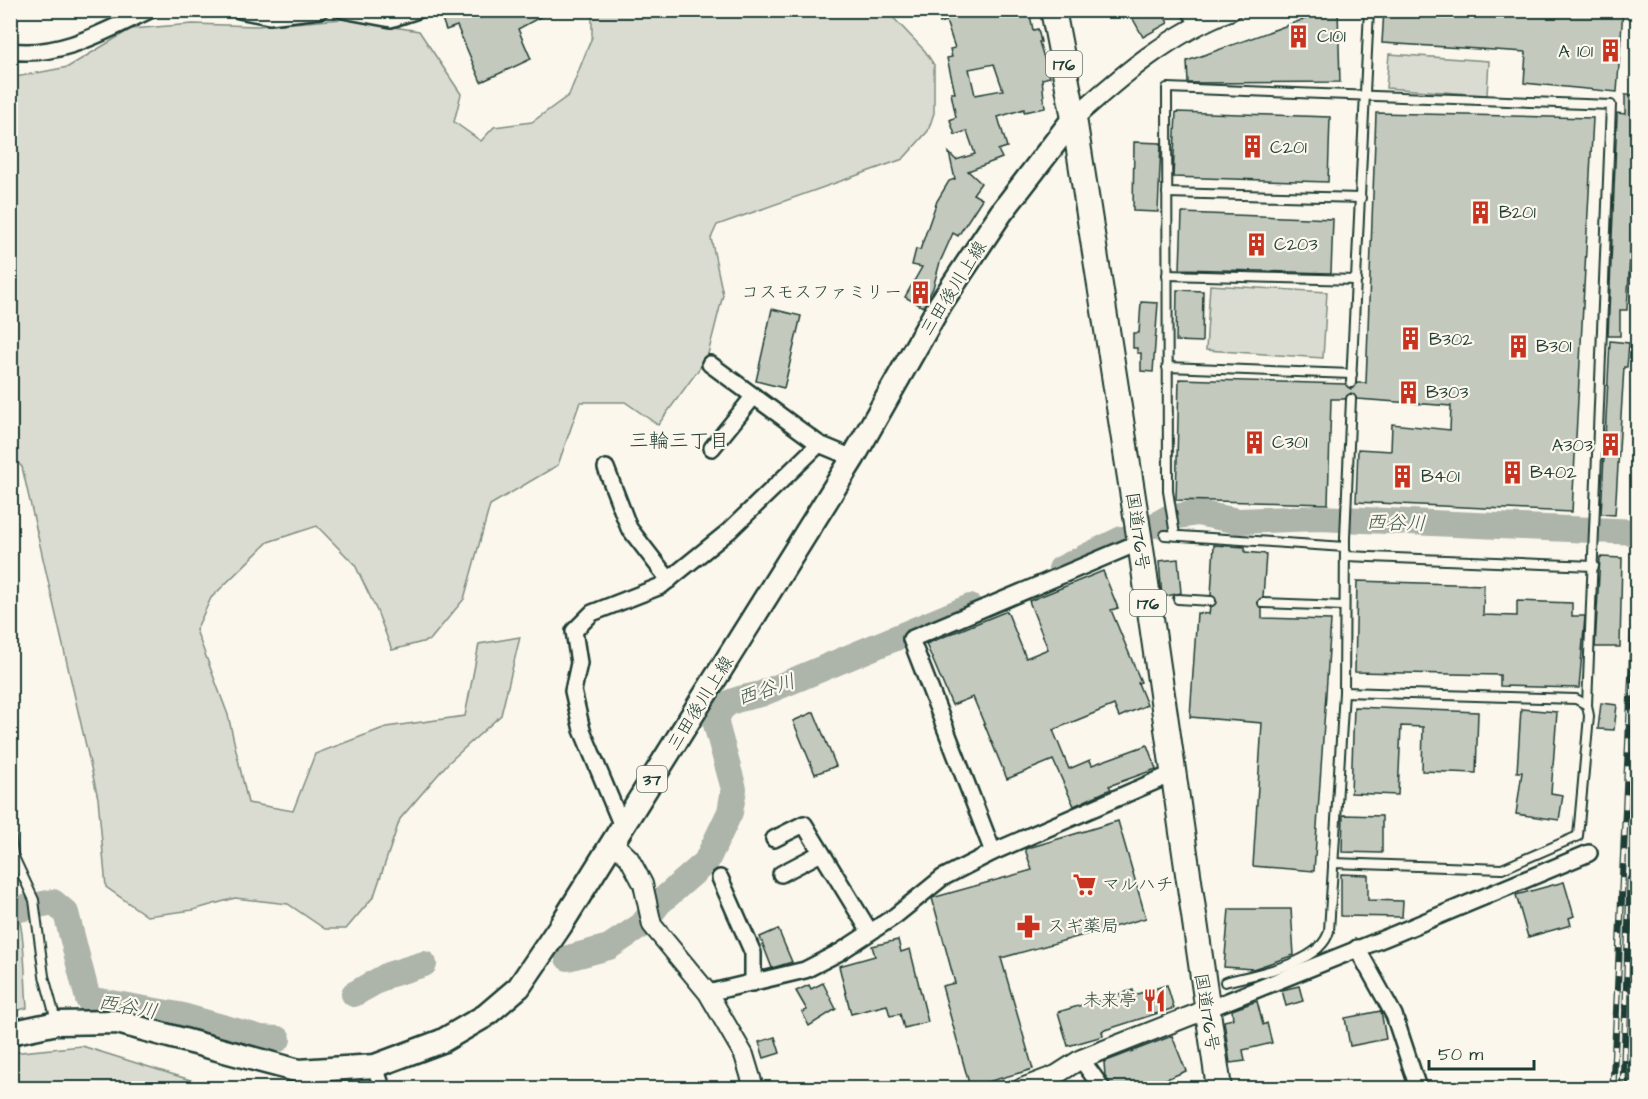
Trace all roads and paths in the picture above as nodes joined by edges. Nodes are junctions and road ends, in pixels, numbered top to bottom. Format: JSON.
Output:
{"nodes":[{"id":1,"x":150,"y":10,"type":"edge"},
{"id":2,"x":238,"y":10,"type":"edge"},
{"id":3,"x":320,"y":10,"type":"edge"},
{"id":4,"x":343,"y":10,"type":"edge"},
{"id":5,"x":418,"y":10,"type":"edge"},
{"id":6,"x":1053,"y":10,"type":"edge"},
{"id":7,"x":1232,"y":10,"type":"edge"},
{"id":8,"x":1369,"y":10,"type":"edge"},
{"id":9,"x":1194,"y":17,"type":"edge"},
{"id":10,"x":10,"y":51,"type":"edge"},
{"id":11,"x":1366,"y":93,"type":"junction"},
{"id":12,"x":1074,"y":118,"type":"junction"},
{"id":13,"x":1167,"y":193,"type":"junction"},
{"id":14,"x":1361,"y":198,"type":"junction"},
{"id":15,"x":1167,"y":275,"type":"junction"},
{"id":16,"x":1357,"y":280,"type":"junction"},
{"id":17,"x":710,"y":364,"type":"dead end"},
{"id":18,"x":1167,"y":367,"type":"junction"},
{"id":19,"x":1352,"y":374,"type":"junction"},
{"id":20,"x":1352,"y":383,"type":"dead end"},
{"id":21,"x":754,"y":396,"type":"junction"},
{"id":22,"x":1351,"y":399,"type":"dead end"},
{"id":23,"x":819,"y":444,"type":"junction"},
{"id":24,"x":712,"y":448,"type":"dead end"},
{"id":25,"x":853,"y":458,"type":"junction"},
{"id":26,"x":606,"y":468,"type":"dead end"},
{"id":27,"x":1174,"y":531,"type":"junction"},
{"id":28,"x":1165,"y":535,"type":"dead end"},
{"id":29,"x":1140,"y":542,"type":"junction"},
{"id":30,"x":1345,"y":547,"type":"junction"},
{"id":31,"x":1594,"y":566,"type":"junction"},
{"id":32,"x":669,"y":580,"type":"junction"},
{"id":33,"x":1178,"y":599,"type":"dead end"},
{"id":34,"x":1211,"y":600,"type":"dead end"},
{"id":35,"x":1263,"y":603,"type":"dead end"},
{"id":36,"x":1344,"y":606,"type":"junction"},
{"id":37,"x":1344,"y":692,"type":"junction"},
{"id":38,"x":1587,"y":705,"type":"junction"},
{"id":39,"x":1172,"y":774,"type":"junction"},
{"id":40,"x":10,"y":831,"type":"edge"},
{"id":41,"x":617,"y":834,"type":"junction"},
{"id":42,"x":774,"y":839,"type":"dead end"},
{"id":43,"x":993,"y":852,"type":"junction"},
{"id":44,"x":820,"y":853,"type":"junction"},
{"id":45,"x":1589,"y":853,"type":"dead end"},
{"id":46,"x":1333,"y":863,"type":"junction"},
{"id":47,"x":781,"y":874,"type":"dead end"},
{"id":48,"x":720,"y":878,"type":"dead end"},
{"id":49,"x":870,"y":932,"type":"junction"},
{"id":50,"x":1357,"y":948,"type":"junction"},
{"id":51,"x":1225,"y":982,"type":"dead end"},
{"id":52,"x":753,"y":983,"type":"junction"},
{"id":53,"x":708,"y":993,"type":"junction"},
{"id":54,"x":1208,"y":1009,"type":"junction"},
{"id":55,"x":57,"y":1023,"type":"junction"},
{"id":56,"x":10,"y":1034,"type":"edge"},
{"id":57,"x":1081,"y":1059,"type":"junction"},
{"id":58,"x":1638,"y":1063,"type":"edge"},
{"id":59,"x":375,"y":1066,"type":"junction"},
{"id":60,"x":382,"y":1089,"type":"edge"},
{"id":61,"x":754,"y":1089,"type":"edge"},
{"id":62,"x":1022,"y":1089,"type":"edge"},
{"id":63,"x":1102,"y":1089,"type":"edge"},
{"id":64,"x":1219,"y":1089,"type":"edge"},
{"id":65,"x":1418,"y":1089,"type":"edge"},
{"id":66,"x":1636,"y":1089,"type":"edge"}],
"edges":[{"from":1,"to":10,"type":"street"},
{"from":2,"to":3,"type":"street"},
{"from":4,"to":5,"type":"street"},
{"from":6,"to":12,"type":"highway","name":"国道176号","number":"176"},
{"from":7,"to":9,"type":"street"},
{"from":8,"to":11,"type":"lane"},
{"from":9,"to":12,"type":"street"},
{"from":11,"to":13,"type":"lane"},
{"from":11,"to":14,"type":"lane"},
{"from":11,"to":31,"type":"lane"},
{"from":12,"to":25,"type":"main road","name":"三田後川上線","number":"37"},
{"from":12,"to":29,"type":"highway","name":"国道176号","number":"176"},
{"from":13,"to":14,"type":"lane"},
{"from":13,"to":15,"type":"lane"},
{"from":14,"to":16,"type":"lane"},
{"from":15,"to":16,"type":"lane"},
{"from":15,"to":18,"type":"lane"},
{"from":16,"to":19,"type":"lane"},
{"from":17,"to":21,"type":"street"},
{"from":18,"to":19,"type":"lane"},
{"from":18,"to":27,"type":"lane"},
{"from":19,"to":20,"type":"lane"},
{"from":21,"to":23,"type":"street"},
{"from":21,"to":24,"type":"street"},
{"from":22,"to":30,"type":"lane"},
{"from":23,"to":25,"type":"street"},
{"from":23,"to":32,"type":"street"},
{"from":25,"to":41,"type":"main road","name":"三田後川上線","number":"37"},
{"from":26,"to":32,"type":"street"},
{"from":27,"to":28,"type":"lane"},
{"from":27,"to":30,"type":"lane"},
{"from":29,"to":39,"type":"highway","name":"国道176号","number":"176"},
{"from":29,"to":43,"type":"street"},
{"from":30,"to":31,"type":"lane"},
{"from":30,"to":36,"type":"lane"},
{"from":31,"to":38,"type":"lane"},
{"from":32,"to":41,"type":"street"},
{"from":33,"to":34,"type":"lane"},
{"from":35,"to":36,"type":"lane"},
{"from":36,"to":37,"type":"lane"},
{"from":37,"to":38,"type":"lane"},
{"from":37,"to":46,"type":"lane"},
{"from":38,"to":46,"type":"lane"},
{"from":39,"to":43,"type":"street"},
{"from":39,"to":54,"type":"highway","name":"国道176号","number":"176"},
{"from":40,"to":55,"type":"lane"},
{"from":41,"to":53,"type":"street"},
{"from":41,"to":59,"type":"main road","name":"三田後川上線","number":"37"},
{"from":42,"to":44,"type":"street"},
{"from":43,"to":49,"type":"street"},
{"from":44,"to":47,"type":"street"},
{"from":44,"to":49,"type":"street"},
{"from":45,"to":50,"type":"street"},
{"from":46,"to":51,"type":"lane"},
{"from":48,"to":52,"type":"street"},
{"from":49,"to":52,"type":"street"},
{"from":50,"to":54,"type":"street"},
{"from":50,"to":65,"type":"street"},
{"from":52,"to":53,"type":"street"},
{"from":53,"to":61,"type":"street"},
{"from":54,"to":57,"type":"street"},
{"from":54,"to":64,"type":"highway","name":"国道176号","number":"176"},
{"from":55,"to":56,"type":"main road","name":"三田後川上線","number":"37"},
{"from":55,"to":59,"type":"main road","name":"三田後川上線","number":"37"},
{"from":57,"to":62,"type":"street"},
{"from":57,"to":63,"type":"street"},
{"from":58,"to":66,"type":"street"},
{"from":59,"to":60,"type":"street"}]}
